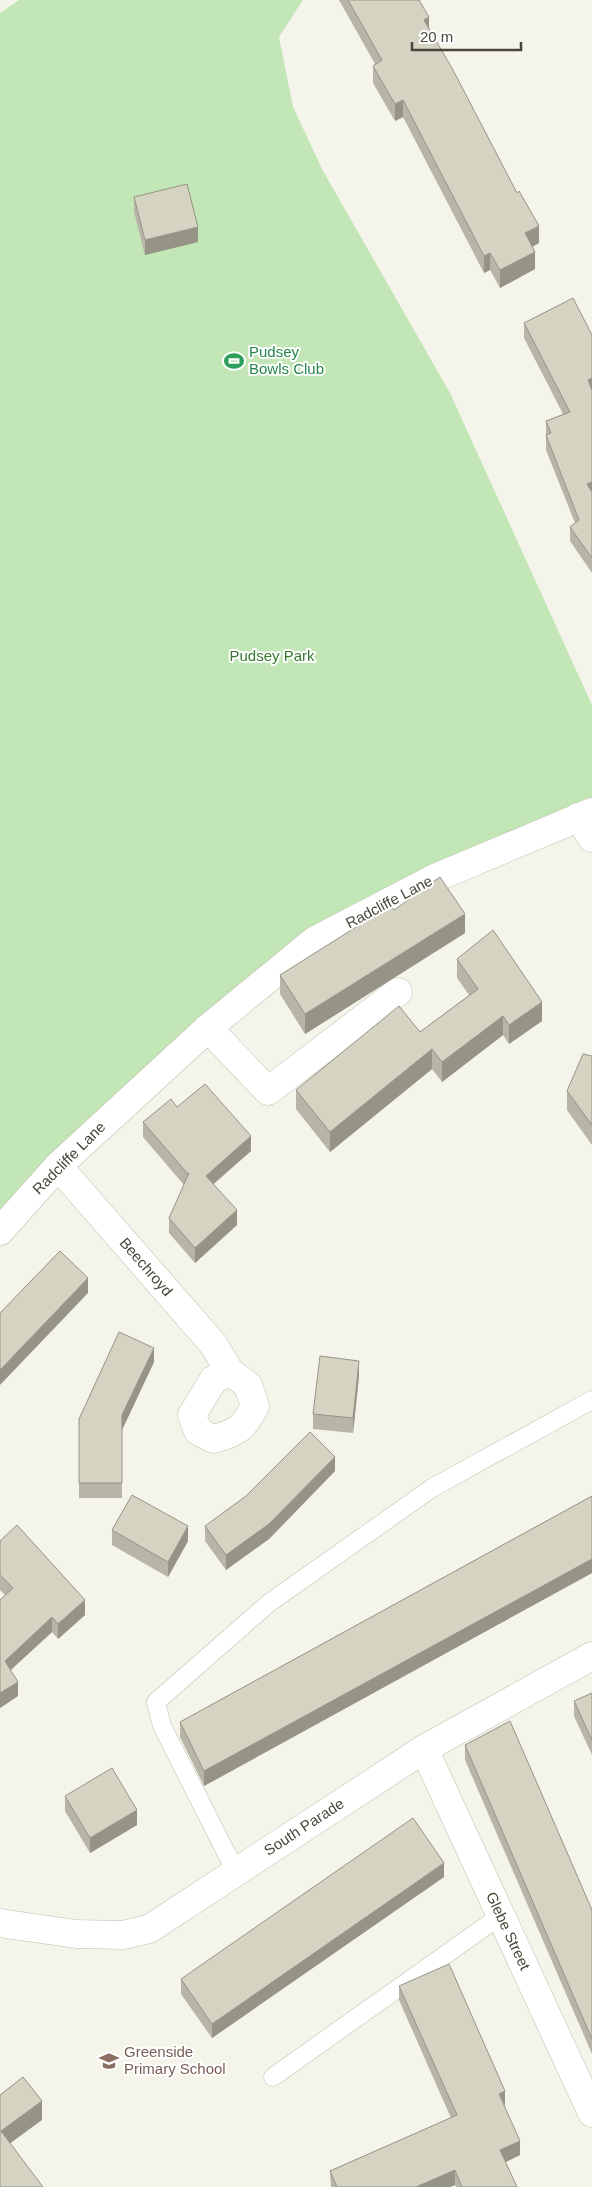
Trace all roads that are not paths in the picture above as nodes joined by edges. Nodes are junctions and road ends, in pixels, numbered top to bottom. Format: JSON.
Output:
{"nodes":[{"id":1,"x":587,"y":822,"type":"edge"},
{"id":2,"x":398,"y":992,"type":"dead end"},
{"id":3,"x":208,"y":1028,"type":"junction"},
{"id":4,"x":58,"y":1166,"type":"junction"},
{"id":5,"x":0,"y":1231,"type":"edge"},
{"id":6,"x":230,"y":1372,"type":"dead end"},
{"id":7,"x":592,"y":1400,"type":"edge"},
{"id":8,"x":592,"y":1656,"type":"edge"},
{"id":9,"x":424,"y":1749,"type":"junction"},
{"id":10,"x":236,"y":1872,"type":"junction"},
{"id":11,"x":500,"y":1916,"type":"junction"},
{"id":12,"x":0,"y":1923,"type":"edge"},
{"id":13,"x":273,"y":2077,"type":"dead end"},
{"id":14,"x":592,"y":2112,"type":"edge"}],
"edges":[{"from":1,"to":3,"type":"street","name":"Radcliffe Lane"},
{"from":2,"to":3,"type":"street"},
{"from":3,"to":4,"type":"street","name":"Radcliffe Lane"},
{"from":4,"to":5,"type":"street","name":"Radcliffe Lane"},
{"from":4,"to":6,"type":"street","name":"Beechroyd"},
{"from":7,"to":10,"type":"lane"},
{"from":8,"to":9,"type":"street","name":"South Parade"},
{"from":9,"to":10,"type":"street","name":"South Parade"},
{"from":9,"to":11,"type":"street","name":"Glebe Street"},
{"from":10,"to":12,"type":"street","name":"South Parade"},
{"from":11,"to":13,"type":"lane"},
{"from":11,"to":14,"type":"street","name":"Glebe Street"}]}
